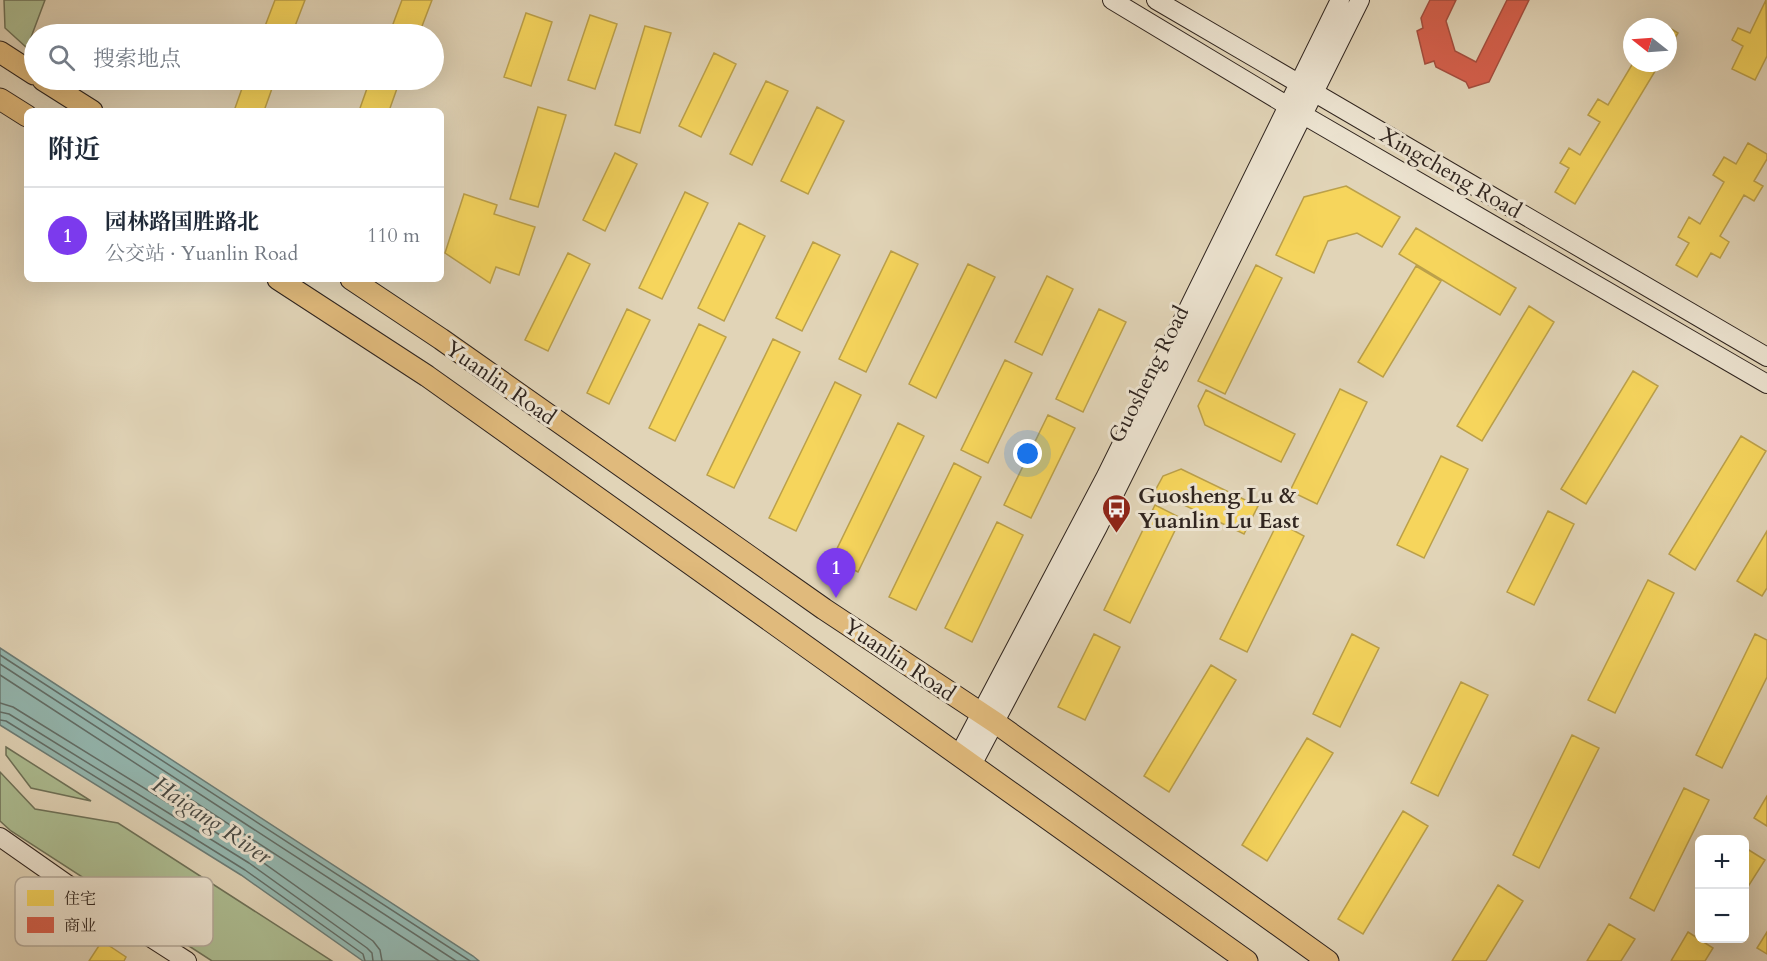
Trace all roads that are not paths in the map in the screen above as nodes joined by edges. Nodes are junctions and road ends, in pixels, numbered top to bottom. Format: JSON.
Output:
{"nodes":[{"id":1,"x":1112,"y":0,"type":"edge"},
{"id":2,"x":1156,"y":0,"type":"edge"},
{"id":3,"x":1340,"y":0,"type":"edge"},
{"id":4,"x":1360,"y":0,"type":"edge"},
{"id":5,"x":0,"y":52,"type":"edge"},
{"id":6,"x":24,"y":68,"type":"edge"},
{"id":7,"x":1299,"y":84,"type":"junction"},
{"id":8,"x":59,"y":90,"type":"edge"},
{"id":9,"x":1314,"y":94,"type":"junction"},
{"id":10,"x":0,"y":99,"type":"edge"},
{"id":11,"x":87,"y":108,"type":"edge"},
{"id":12,"x":1297,"y":110,"type":"junction"},
{"id":13,"x":24,"y":114,"type":"edge"},
{"id":14,"x":283,"y":282,"type":"edge"},
{"id":15,"x":356,"y":282,"type":"edge"},
{"id":16,"x":1767,"y":357,"type":"edge"},
{"id":17,"x":1767,"y":384,"type":"edge"},
{"id":18,"x":989,"y":719,"type":"junction"},
{"id":19,"x":966,"y":760,"type":"junction"},
{"id":20,"x":0,"y":837,"type":"edge"},
{"id":21,"x":57,"y":877,"type":"edge"},
{"id":22,"x":164,"y":946,"type":"edge"},
{"id":23,"x":187,"y":961,"type":"edge"},
{"id":24,"x":1246,"y":961,"type":"edge"},
{"id":25,"x":1328,"y":961,"type":"edge"}],
"edges":[{"from":1,"to":12,"type":"street","name":"Xingcheng Road"},
{"from":2,"to":7,"type":"street","name":"Xingcheng Road"},
{"from":3,"to":7,"type":"street","name":"Guosheng Road"},
{"from":4,"to":9,"type":"street","name":"Guosheng Road"},
{"from":5,"to":6,"type":"main road"},
{"from":7,"to":9,"type":"street","name":"Xingcheng Road"},
{"from":7,"to":12,"type":"street","name":"Guosheng Road"},
{"from":8,"to":11,"type":"main road"},
{"from":9,"to":12,"type":"street","name":"Guosheng Road"},
{"from":9,"to":16,"type":"street","name":"Xingcheng Road"},
{"from":10,"to":13,"type":"main road"},
{"from":12,"to":17,"type":"street","name":"Xingcheng Road"},
{"from":12,"to":18,"type":"street","name":"Guosheng Road"},
{"from":14,"to":19,"type":"main road","name":"Yuanlin Road"},
{"from":15,"to":18,"type":"main road","name":"Yuanlin Road"},
{"from":18,"to":19,"type":"street","name":"Guosheng Road"},
{"from":18,"to":25,"type":"main road","name":"Yuanlin Road"},
{"from":19,"to":24,"type":"main road","name":"Yuanlin Road"},
{"from":20,"to":21,"type":"street"},
{"from":22,"to":23,"type":"street"}]}
